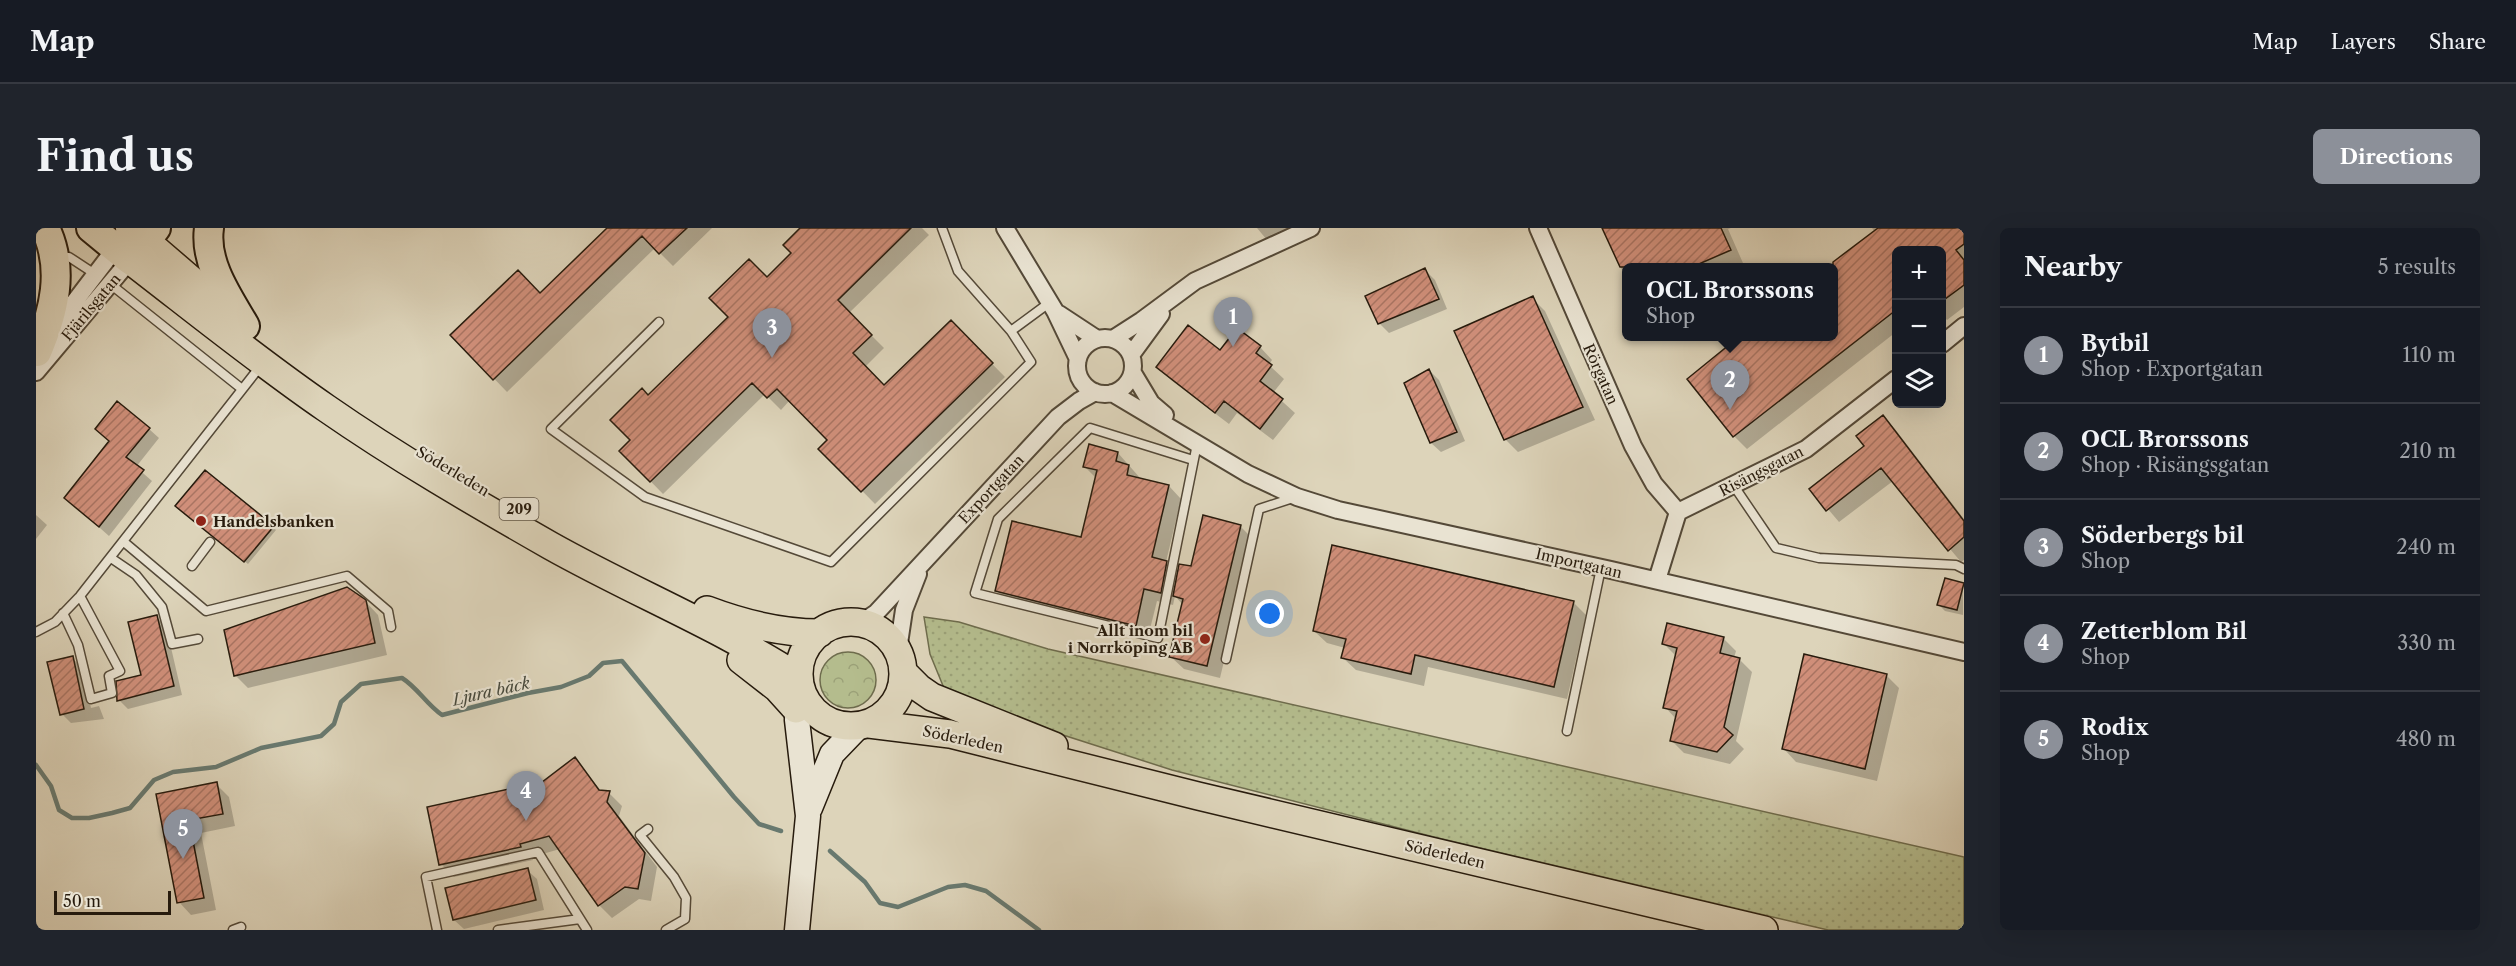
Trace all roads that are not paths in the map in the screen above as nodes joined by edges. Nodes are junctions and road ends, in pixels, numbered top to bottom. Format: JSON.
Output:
{"nodes":[{"id":1,"x":45,"y":228,"type":"edge"},
{"id":2,"x":90,"y":228,"type":"edge"},
{"id":3,"x":210,"y":228,"type":"edge"},
{"id":4,"x":942,"y":228,"type":"edge"},
{"id":5,"x":1005,"y":228,"type":"edge"},
{"id":6,"x":1311,"y":228,"type":"edge"},
{"id":7,"x":1538,"y":228,"type":"edge"},
{"id":8,"x":134,"y":237,"type":"edge"},
{"id":9,"x":52,"y":257,"type":"junction"},
{"id":10,"x":95,"y":273,"type":"junction"},
{"id":11,"x":110,"y":284,"type":"junction"},
{"id":12,"x":1177,"y":294,"type":"junction"},
{"id":13,"x":1052,"y":307,"type":"junction"},
{"id":14,"x":659,"y":322,"type":"dead end"},
{"id":15,"x":245,"y":326,"type":"junction"},
{"id":16,"x":1964,"y":326,"type":"edge"},
{"id":17,"x":1011,"y":331,"type":"junction"},
{"id":18,"x":1105,"y":339,"type":"junction"},
{"id":19,"x":1946,"y":340,"type":"edge"},
{"id":20,"x":36,"y":353,"type":"edge"},
{"id":21,"x":1131,"y":356,"type":"junction"},
{"id":22,"x":1078,"y":359,"type":"junction"},
{"id":23,"x":36,"y":372,"type":"edge"},
{"id":24,"x":255,"y":373,"type":"dead end"},
{"id":25,"x":1133,"y":373,"type":"junction"},
{"id":26,"x":1079,"y":377,"type":"junction"},
{"id":27,"x":1892,"y":382,"type":"edge"},
{"id":28,"x":242,"y":389,"type":"junction"},
{"id":29,"x":1103,"y":393,"type":"junction"},
{"id":30,"x":1058,"y":417,"type":"junction"},
{"id":31,"x":1198,"y":451,"type":"junction"},
{"id":32,"x":1734,"y":486,"type":"junction"},
{"id":33,"x":1297,"y":497,"type":"junction"},
{"id":34,"x":1678,"y":512,"type":"junction"},
{"id":35,"x":124,"y":542,"type":"junction"},
{"id":36,"x":210,"y":542,"type":"dead end"},
{"id":37,"x":111,"y":558,"type":"junction"},
{"id":38,"x":924,"y":561,"type":"junction"},
{"id":39,"x":192,"y":566,"type":"dead end"},
{"id":40,"x":1601,"y":568,"type":"junction"},
{"id":41,"x":1964,"y":569,"type":"edge"},
{"id":42,"x":1657,"y":580,"type":"junction"},
{"id":43,"x":80,"y":596,"type":"junction"},
{"id":44,"x":63,"y":613,"type":"junction"},
{"id":45,"x":861,"y":623,"type":"junction"},
{"id":46,"x":391,"y":627,"type":"dead end"},
{"id":47,"x":36,"y":632,"type":"edge"},
{"id":48,"x":820,"y":633,"type":"junction"},
{"id":49,"x":198,"y":639,"type":"dead end"},
{"id":50,"x":1964,"y":652,"type":"edge"},
{"id":51,"x":1226,"y":659,"type":"dead end"},
{"id":52,"x":901,"y":672,"type":"junction"},
{"id":53,"x":798,"y":690,"type":"junction"},
{"id":54,"x":863,"y":725,"type":"junction"},
{"id":55,"x":1567,"y":731,"type":"dead end"},
{"id":56,"x":1127,"y":777,"type":"junction"},
{"id":57,"x":808,"y":816,"type":"junction"},
{"id":58,"x":648,"y":829,"type":"dead end"},
{"id":59,"x":580,"y":919,"type":"junction"},
{"id":60,"x":799,"y":924,"type":"edge"},
{"id":61,"x":437,"y":930,"type":"edge"},
{"id":62,"x":498,"y":930,"type":"edge"},
{"id":63,"x":587,"y":930,"type":"edge"},
{"id":64,"x":666,"y":930,"type":"edge"},
{"id":65,"x":1764,"y":930,"type":"edge"}],
"edges":[{"from":1,"to":9,"type":"highway"},
{"from":2,"to":8,"type":"highway","name":"Söderleden","number":"209"},
{"from":3,"to":15,"type":"highway"},
{"from":4,"to":17,"type":"lane"},
{"from":5,"to":13,"type":"street"},
{"from":6,"to":12,"type":"street"},
{"from":7,"to":34,"type":"street","name":"Rörgatan"},
{"from":8,"to":10,"type":"street","name":"Fjärilsgatan"},
{"from":8,"to":11,"type":"street","name":"Fjärilsgatan"},
{"from":8,"to":15,"type":"main road","name":"Söderleden","number":"209"},
{"from":8,"to":53,"type":"main road","name":"Söderleden","number":"209"},
{"from":9,"to":10,"type":"lane"},
{"from":9,"to":20,"type":"highway"},
{"from":10,"to":11,"type":"lane"},
{"from":10,"to":20,"type":"street","name":"Fjärilsgatan"},
{"from":11,"to":23,"type":"street","name":"Fjärilsgatan"},
{"from":11,"to":28,"type":"lane"},
{"from":12,"to":18,"type":"street"},
{"from":12,"to":21,"type":"street"},
{"from":13,"to":17,"type":"lane"},
{"from":13,"to":18,"type":"street"},
{"from":13,"to":22,"type":"street"},
{"from":14,"to":17,"type":"lane"},
{"from":15,"to":48,"type":"main road","name":"Söderleden","number":"209"},
{"from":16,"to":19,"type":"street"},
{"from":18,"to":21,"type":"street"},
{"from":18,"to":22,"type":"street"},
{"from":21,"to":25,"type":"street"},
{"from":22,"to":26,"type":"street"},
{"from":24,"to":28,"type":"lane"},
{"from":25,"to":29,"type":"street"},
{"from":25,"to":31,"type":"street","name":"Importgatan"},
{"from":26,"to":29,"type":"street"},
{"from":26,"to":30,"type":"street","name":"Exportgatan"},
{"from":27,"to":32,"type":"street","name":"Risängsgatan"},
{"from":28,"to":35,"type":"lane"},
{"from":29,"to":30,"type":"street","name":"Exportgatan"},
{"from":29,"to":31,"type":"street","name":"Importgatan"},
{"from":30,"to":38,"type":"street","name":"Exportgatan"},
{"from":31,"to":31,"type":"lane"},
{"from":31,"to":33,"type":"street","name":"Importgatan"},
{"from":32,"to":34,"type":"street","name":"Risängsgatan"},
{"from":32,"to":41,"type":"lane"},
{"from":33,"to":40,"type":"street","name":"Importgatan"},
{"from":33,"to":51,"type":"lane"},
{"from":34,"to":42,"type":"street"},
{"from":35,"to":37,"type":"lane"},
{"from":35,"to":46,"type":"lane"},
{"from":36,"to":39,"type":"lane"},
{"from":37,"to":43,"type":"lane"},
{"from":37,"to":49,"type":"lane"},
{"from":38,"to":45,"type":"street","name":"Exportgatan"},
{"from":38,"to":52,"type":"street","name":"Exportgatan"},
{"from":40,"to":42,"type":"street","name":"Importgatan"},
{"from":40,"to":55,"type":"lane"},
{"from":42,"to":50,"type":"street","name":"Importgatan"},
{"from":43,"to":44,"type":"lane"},
{"from":43,"to":44,"type":"lane"},
{"from":44,"to":47,"type":"lane"},
{"from":45,"to":48,"type":"main road"},
{"from":45,"to":52,"type":"main road"},
{"from":48,"to":53,"type":"main road"},
{"from":52,"to":54,"type":"main road"},
{"from":52,"to":56,"type":"main road","name":"Söderleden"},
{"from":53,"to":54,"type":"main road"},
{"from":53,"to":57,"type":"main road"},
{"from":54,"to":56,"type":"main road","name":"Söderleden"},
{"from":54,"to":57,"type":"main road"},
{"from":56,"to":65,"type":"main road","name":"Söderleden"},
{"from":57,"to":60,"type":"main road"},
{"from":58,"to":64,"type":"lane"},
{"from":59,"to":61,"type":"lane"},
{"from":59,"to":62,"type":"lane"},
{"from":59,"to":63,"type":"lane"}]}
